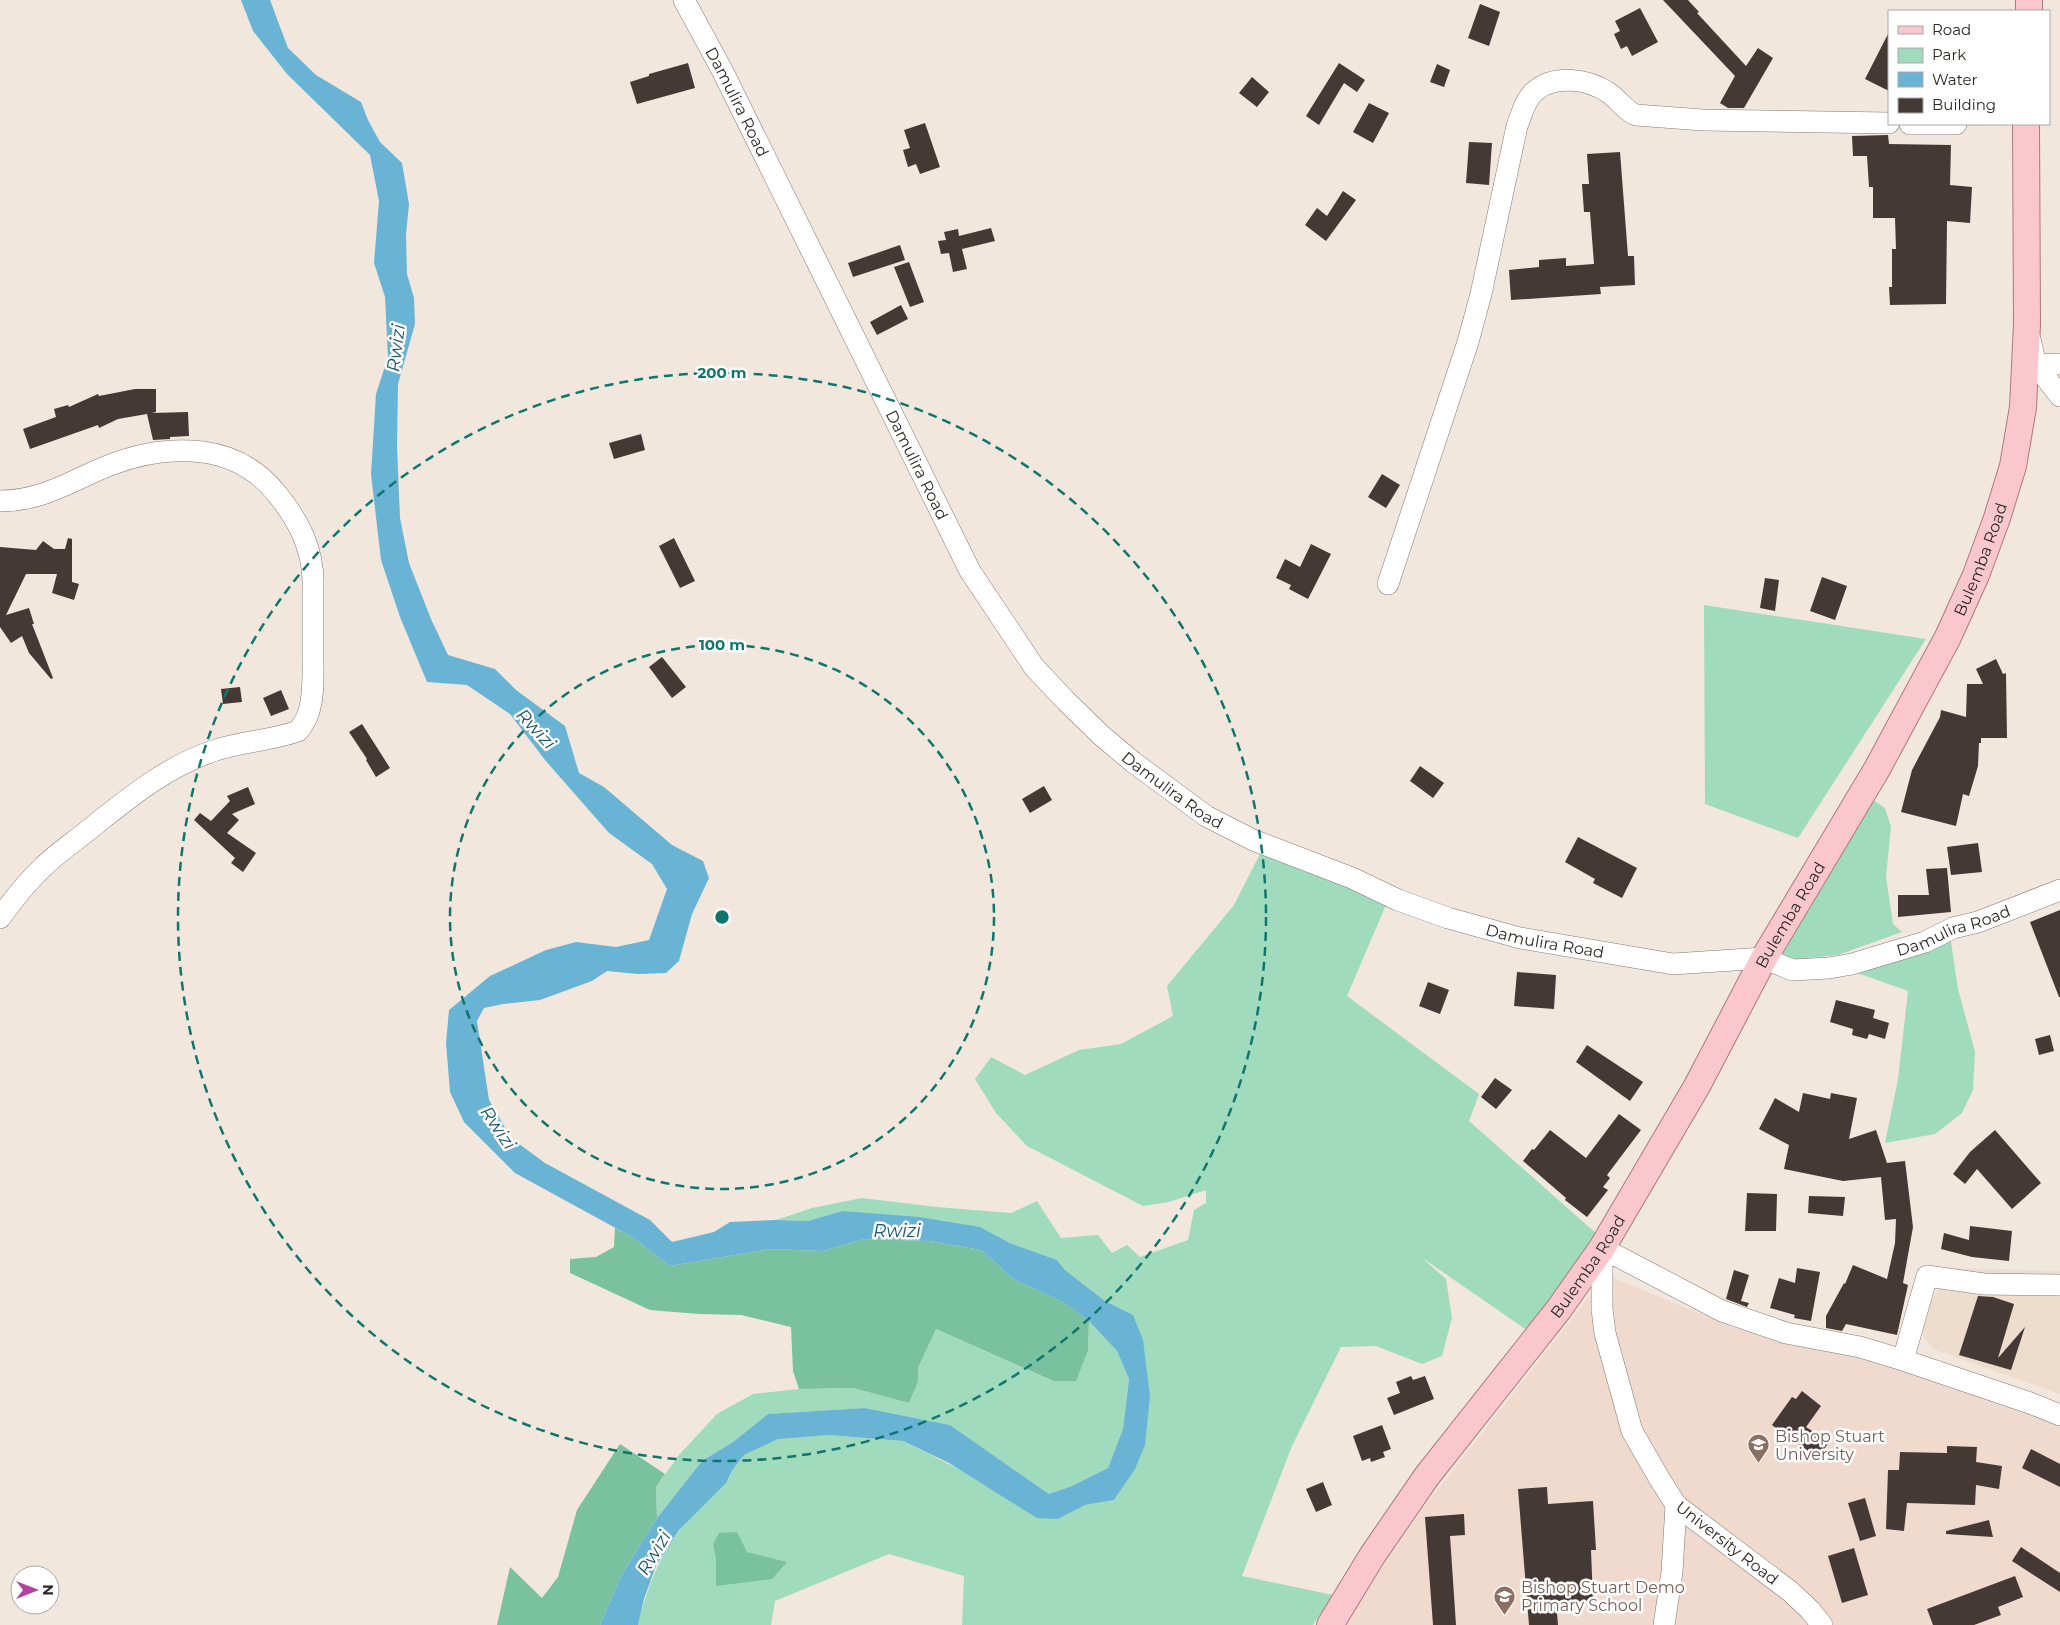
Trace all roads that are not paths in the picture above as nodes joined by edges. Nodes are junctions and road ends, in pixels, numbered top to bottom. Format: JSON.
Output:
{"nodes":[{"id":1,"x":684,"y":0,"type":"edge"},
{"id":2,"x":1888,"y":123,"type":"edge"},
{"id":3,"x":2026,"y":125,"type":"edge"},
{"id":4,"x":2027,"y":324,"type":"junction"},
{"id":5,"x":2060,"y":364,"type":"edge"},
{"id":6,"x":2036,"y":365,"type":"junction"},
{"id":7,"x":2060,"y":396,"type":"edge"},
{"id":8,"x":0,"y":501,"type":"edge"},
{"id":9,"x":1388,"y":584,"type":"dead end"},
{"id":10,"x":2060,"y":890,"type":"edge"},
{"id":11,"x":0,"y":918,"type":"edge"},
{"id":12,"x":1764,"y":958,"type":"junction"},
{"id":13,"x":1602,"y":1248,"type":"junction"},
{"id":14,"x":2060,"y":1284,"type":"edge"},
{"id":15,"x":1903,"y":1360,"type":"junction"},
{"id":16,"x":2060,"y":1415,"type":"edge"},
{"id":17,"x":1676,"y":1505,"type":"junction"},
{"id":18,"x":1330,"y":1625,"type":"edge"},
{"id":19,"x":1664,"y":1625,"type":"edge"},
{"id":20,"x":1822,"y":1625,"type":"edge"}],
"edges":[{"from":1,"to":12,"type":"street","name":"Damulira Road"},
{"from":2,"to":9,"type":"street"},
{"from":3,"to":4,"type":"main road","name":"Bulemba Road"},
{"from":4,"to":6,"type":"street"},
{"from":4,"to":12,"type":"main road","name":"Bulemba Road"},
{"from":5,"to":6,"type":"street"},
{"from":6,"to":7,"type":"street"},
{"from":8,"to":11,"type":"street"},
{"from":10,"to":12,"type":"street","name":"Damulira Road"},
{"from":12,"to":13,"type":"main road","name":"Bulemba Road"},
{"from":13,"to":15,"type":"street"},
{"from":13,"to":17,"type":"street","name":"University Road"},
{"from":13,"to":18,"type":"main road","name":"Bulemba Road"},
{"from":14,"to":15,"type":"street"},
{"from":15,"to":16,"type":"street"},
{"from":17,"to":19,"type":"street"},
{"from":17,"to":20,"type":"street","name":"University Road"}]}
